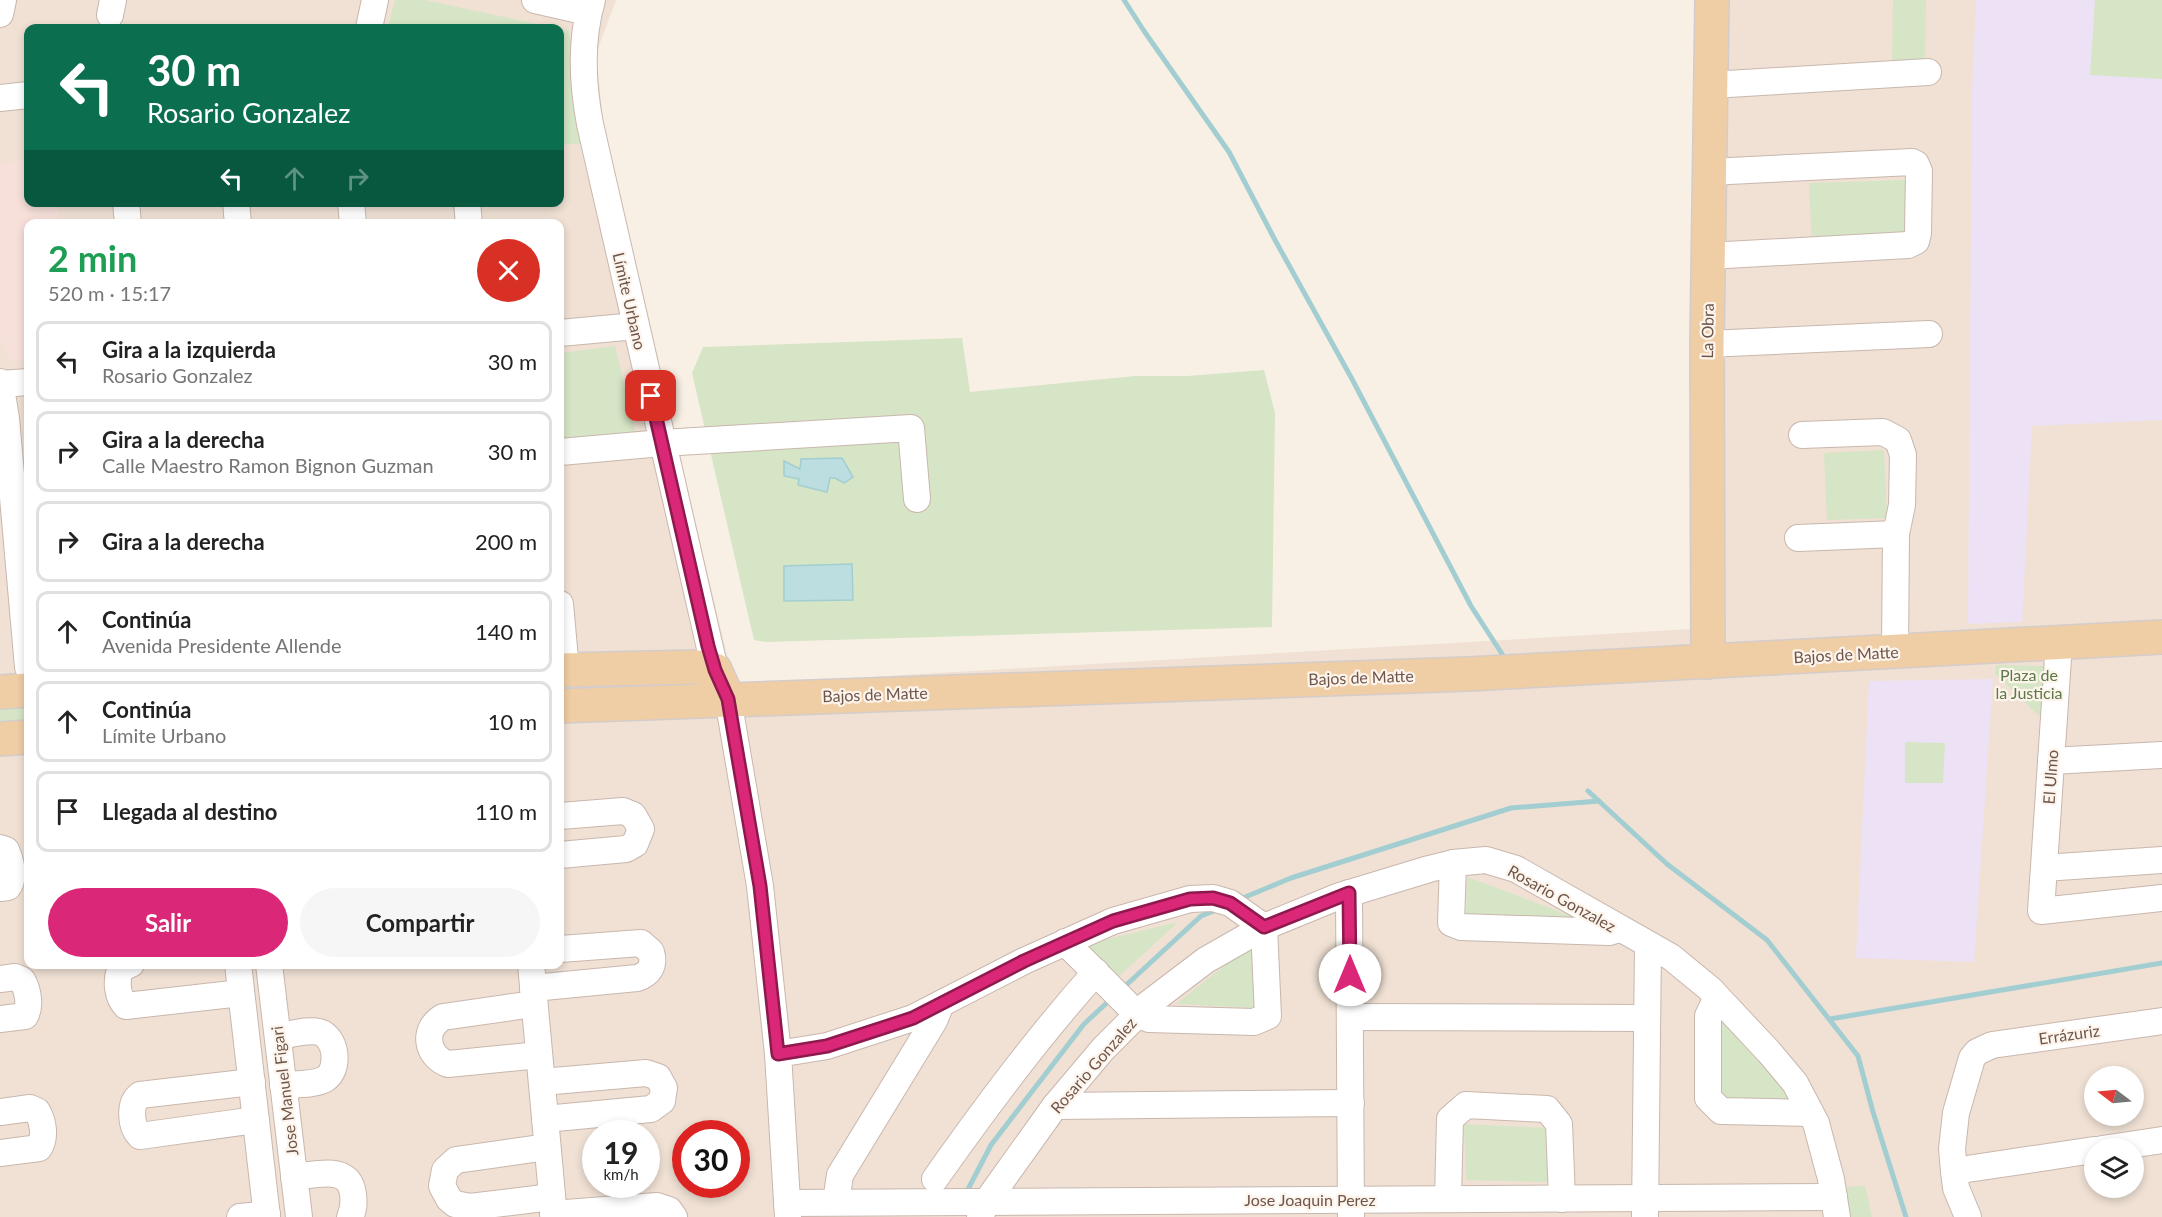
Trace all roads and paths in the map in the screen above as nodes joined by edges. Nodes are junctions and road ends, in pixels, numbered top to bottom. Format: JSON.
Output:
{"nodes":[{"id":1,"x":3,"y":0,"type":"edge"},
{"id":2,"x":375,"y":0,"type":"edge"},
{"id":3,"x":535,"y":0,"type":"edge"},
{"id":4,"x":1712,"y":0,"type":"edge"},
{"id":5,"x":590,"y":6,"type":"edge"},
{"id":6,"x":0,"y":14,"type":"edge"},
{"id":7,"x":370,"y":24,"type":"edge"},
{"id":8,"x":1928,"y":72,"type":"dead end"},
{"id":9,"x":1711,"y":85,"type":"junction"},
{"id":10,"x":24,"y":95,"type":"edge"},
{"id":11,"x":0,"y":98,"type":"edge"},
{"id":12,"x":1709,"y":172,"type":"junction"},
{"id":13,"x":1708,"y":256,"type":"junction"},
{"id":14,"x":636,"y":326,"type":"junction"},
{"id":15,"x":564,"y":333,"type":"edge"},
{"id":16,"x":1929,"y":334,"type":"dead end"},
{"id":17,"x":1707,"y":344,"type":"junction"},
{"id":18,"x":24,"y":382,"type":"edge"},
{"id":19,"x":0,"y":383,"type":"edge"},
{"id":20,"x":1802,"y":435,"type":"dead end"},
{"id":21,"x":662,"y":443,"type":"junction"},
{"id":22,"x":564,"y":452,"type":"edge"},
{"id":23,"x":916,"y":500,"type":"dead end"},
{"id":24,"x":1896,"y":534,"type":"junction"},
{"id":25,"x":1798,"y":538,"type":"dead end"},
{"id":26,"x":24,"y":622,"type":"edge"},
{"id":27,"x":2162,"y":637,"type":"edge"},
{"id":28,"x":2059,"y":643,"type":"junction"},
{"id":29,"x":1895,"y":652,"type":"junction"},
{"id":30,"x":1708,"y":662,"type":"junction"},
{"id":31,"x":564,"y":670,"type":"edge"},
{"id":32,"x":715,"y":670,"type":"junction"},
{"id":33,"x":24,"y":690,"type":"edge"},
{"id":34,"x":0,"y":692,"type":"edge"},
{"id":35,"x":728,"y":699,"type":"junction"},
{"id":36,"x":564,"y":706,"type":"edge"},
{"id":37,"x":24,"y":737,"type":"edge"},
{"id":38,"x":0,"y":739,"type":"edge"},
{"id":39,"x":2162,"y":755,"type":"edge"},
{"id":40,"x":2052,"y":761,"type":"junction"},
{"id":41,"x":564,"y":816,"type":"edge"},
{"id":42,"x":0,"y":848,"type":"edge"},
{"id":43,"x":564,"y":855,"type":"edge"},
{"id":44,"x":2162,"y":860,"type":"edge"},
{"id":45,"x":1453,"y":863,"type":"junction"},
{"id":46,"x":2044,"y":868,"type":"junction"},
{"id":47,"x":0,"y":888,"type":"edge"},
{"id":48,"x":1349,"y":893,"type":"junction"},
{"id":49,"x":2162,"y":898,"type":"edge"},
{"id":50,"x":1264,"y":927,"type":"junction"},
{"id":51,"x":1619,"y":928,"type":"junction"},
{"id":52,"x":1065,"y":942,"type":"junction"},
{"id":53,"x":1648,"y":945,"type":"junction"},
{"id":54,"x":564,"y":949,"type":"edge"},
{"id":55,"x":120,"y":969,"type":"edge"},
{"id":56,"x":239,"y":969,"type":"edge"},
{"id":57,"x":270,"y":969,"type":"edge"},
{"id":58,"x":0,"y":979,"type":"edge"},
{"id":59,"x":532,"y":985,"type":"edge"},
{"id":60,"x":241,"y":993,"type":"junction"},
{"id":61,"x":1117,"y":993,"type":"junction"},
{"id":62,"x":1717,"y":997,"type":"junction"},
{"id":63,"x":941,"y":1004,"type":"junction"},
{"id":64,"x":1350,"y":1017,"type":"junction"},
{"id":65,"x":1647,"y":1018,"type":"junction"},
{"id":66,"x":0,"y":1019,"type":"edge"},
{"id":67,"x":2162,"y":1021,"type":"edge"},
{"id":68,"x":278,"y":1036,"type":"junction"},
{"id":69,"x":778,"y":1054,"type":"junction"},
{"id":70,"x":539,"y":1055,"type":"junction"},
{"id":71,"x":252,"y":1082,"type":"junction"},
{"id":72,"x":542,"y":1082,"type":"junction"},
{"id":73,"x":283,"y":1085,"type":"junction"},
{"id":74,"x":1351,"y":1103,"type":"junction"},
{"id":75,"x":1055,"y":1106,"type":"junction"},
{"id":76,"x":0,"y":1112,"type":"edge"},
{"id":77,"x":1810,"y":1113,"type":"junction"},
{"id":78,"x":545,"y":1119,"type":"junction"},
{"id":79,"x":256,"y":1120,"type":"junction"},
{"id":80,"x":2162,"y":1140,"type":"edge"},
{"id":81,"x":2144,"y":1143,"type":"edge"},
{"id":82,"x":548,"y":1147,"type":"junction"},
{"id":83,"x":2084,"y":1152,"type":"edge"},
{"id":84,"x":0,"y":1153,"type":"edge"},
{"id":85,"x":1954,"y":1171,"type":"junction"},
{"id":86,"x":294,"y":1177,"type":"junction"},
{"id":87,"x":939,"y":1190,"type":"junction"},
{"id":88,"x":1562,"y":1198,"type":"junction"},
{"id":89,"x":1448,"y":1199,"type":"junction"},
{"id":90,"x":836,"y":1202,"type":"junction"},
{"id":91,"x":979,"y":1206,"type":"edge"},
{"id":92,"x":1835,"y":1207,"type":"edge"},
{"id":93,"x":1351,"y":1208,"type":"edge"},
{"id":94,"x":1645,"y":1208,"type":"edge"},
{"id":95,"x":553,"y":1209,"type":"edge"},
{"id":96,"x":787,"y":1210,"type":"edge"},
{"id":97,"x":267,"y":1216,"type":"edge"},
{"id":98,"x":240,"y":1217,"type":"edge"},
{"id":99,"x":299,"y":1217,"type":"edge"},
{"id":100,"x":350,"y":1217,"type":"edge"},
{"id":101,"x":674,"y":1217,"type":"edge"},
{"id":102,"x":1968,"y":1217,"type":"edge"}],
"edges":[{"from":1,"to":6,"type":"street"},
{"from":2,"to":7,"type":"street"},
{"from":3,"to":5,"type":"street"},
{"from":4,"to":9,"type":"main road","name":"La Obra"},
{"from":5,"to":14,"type":"street","name":"Límite Urbano"},
{"from":8,"to":9,"type":"street"},
{"from":9,"to":12,"type":"main road","name":"La Obra"},
{"from":10,"to":11,"type":"street"},
{"from":12,"to":13,"type":"main road","name":"La Obra"},
{"from":12,"to":13,"type":"street"},
{"from":13,"to":17,"type":"main road","name":"La Obra"},
{"from":14,"to":15,"type":"street"},
{"from":14,"to":21,"type":"street","name":"Límite Urbano"},
{"from":16,"to":17,"type":"street"},
{"from":17,"to":30,"type":"main road","name":"La Obra"},
{"from":18,"to":19,"type":"street"},
{"from":19,"to":26,"type":"street"},
{"from":20,"to":24,"type":"street"},
{"from":21,"to":22,"type":"street"},
{"from":21,"to":23,"type":"street"},
{"from":21,"to":32,"type":"street","name":"Límite Urbano"},
{"from":24,"to":25,"type":"street"},
{"from":24,"to":29,"type":"street"},
{"from":27,"to":28,"type":"main road","name":"Bajos de Matte"},
{"from":28,"to":29,"type":"main road","name":"Bajos de Matte"},
{"from":28,"to":40,"type":"street","name":"El Ulmo"},
{"from":29,"to":30,"type":"main road","name":"Bajos de Matte"},
{"from":30,"to":35,"type":"main road","name":"Bajos de Matte"},
{"from":31,"to":32,"type":"main road"},
{"from":32,"to":35,"type":"main road"},
{"from":33,"to":34,"type":"main road"},
{"from":35,"to":36,"type":"main road","name":"Bajos de Matte"},
{"from":35,"to":69,"type":"street"},
{"from":37,"to":38,"type":"main road"},
{"from":39,"to":40,"type":"street"},
{"from":40,"to":46,"type":"street","name":"El Ulmo"},
{"from":41,"to":43,"type":"street"},
{"from":42,"to":47,"type":"street"},
{"from":44,"to":46,"type":"street"},
{"from":45,"to":48,"type":"street","name":"Rosario Gonzalez"},
{"from":45,"to":51,"type":"street","name":"Rosario Gonzalez"},
{"from":45,"to":51,"type":"street"},
{"from":46,"to":49,"type":"street","name":"El Ulmo"},
{"from":48,"to":50,"type":"street","name":"Rosario Gonzalez"},
{"from":48,"to":64,"type":"street"},
{"from":50,"to":52,"type":"street"},
{"from":50,"to":61,"type":"street","name":"Rosario Gonzalez"},
{"from":50,"to":61,"type":"street"},
{"from":51,"to":53,"type":"street","name":"Rosario Gonzalez"},
{"from":52,"to":61,"type":"street"},
{"from":52,"to":63,"type":"street"},
{"from":53,"to":62,"type":"street","name":"Rosario Gonzalez"},
{"from":53,"to":65,"type":"street"},
{"from":54,"to":59,"type":"street"},
{"from":55,"to":60,"type":"street"},
{"from":56,"to":60,"type":"street","name":"Jose Manuel Figari"},
{"from":57,"to":68,"type":"street","name":"Jose Manuel Figari"},
{"from":58,"to":66,"type":"street"},
{"from":59,"to":70,"type":"street"},
{"from":59,"to":70,"type":"street"},
{"from":60,"to":71,"type":"street","name":"Jose Manuel Figari"},
{"from":61,"to":75,"type":"street","name":"Rosario Gonzalez"},
{"from":61,"to":87,"type":"street"},
{"from":62,"to":77,"type":"street","name":"Rosario Gonzalez"},
{"from":62,"to":77,"type":"street"},
{"from":63,"to":69,"type":"street"},
{"from":63,"to":90,"type":"street"},
{"from":64,"to":65,"type":"street"},
{"from":64,"to":74,"type":"street"},
{"from":65,"to":94,"type":"street"},
{"from":67,"to":85,"type":"street","name":"Errázuriz"},
{"from":68,"to":73,"type":"street","name":"Jose Manuel Figari"},
{"from":68,"to":73,"type":"street"},
{"from":69,"to":96,"type":"street"},
{"from":70,"to":72,"type":"street"},
{"from":71,"to":79,"type":"street","name":"Jose Manuel Figari"},
{"from":71,"to":79,"type":"street"},
{"from":72,"to":78,"type":"street"},
{"from":72,"to":78,"type":"street"},
{"from":73,"to":86,"type":"street","name":"Jose Manuel Figari"},
{"from":74,"to":75,"type":"street"},
{"from":74,"to":93,"type":"street"},
{"from":75,"to":91,"type":"street","name":"Rosario Gonzalez"},
{"from":76,"to":84,"type":"street"},
{"from":77,"to":92,"type":"street","name":"Rosario Gonzalez"},
{"from":78,"to":82,"type":"street"},
{"from":79,"to":97,"type":"street","name":"Jose Manuel Figari"},
{"from":80,"to":81,"type":"street"},
{"from":82,"to":95,"type":"street"},
{"from":82,"to":95,"type":"street"},
{"from":83,"to":85,"type":"street"},
{"from":85,"to":102,"type":"street"},
{"from":86,"to":99,"type":"street","name":"Jose Manuel Figari"},
{"from":86,"to":100,"type":"street"},
{"from":87,"to":90,"type":"street","name":"Jose Joaquin Perez"},
{"from":87,"to":91,"type":"street","name":"Jose Joaquin Perez"},
{"from":88,"to":89,"type":"street","name":"Jose Joaquin Perez"},
{"from":88,"to":89,"type":"street"},
{"from":88,"to":94,"type":"street","name":"Jose Joaquin Perez"},
{"from":89,"to":93,"type":"street","name":"Jose Joaquin Perez"},
{"from":90,"to":96,"type":"street","name":"Jose Joaquin Perez"},
{"from":91,"to":93,"type":"street","name":"Jose Joaquin Perez"},
{"from":92,"to":94,"type":"street","name":"Jose Joaquin Perez"},
{"from":95,"to":101,"type":"street"},
{"from":97,"to":98,"type":"street"}]}
